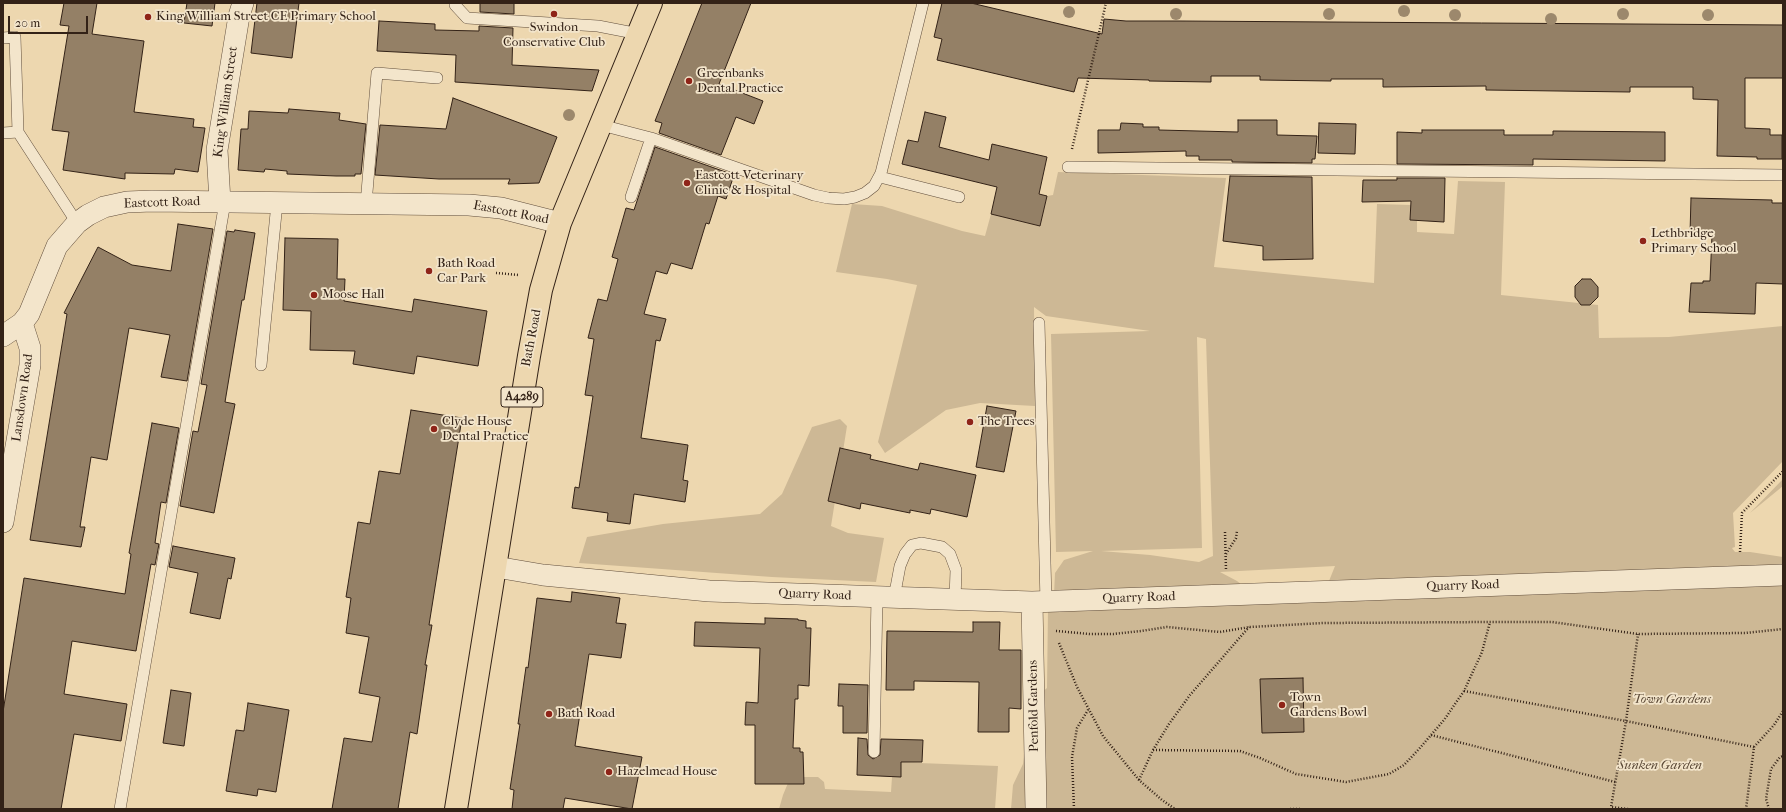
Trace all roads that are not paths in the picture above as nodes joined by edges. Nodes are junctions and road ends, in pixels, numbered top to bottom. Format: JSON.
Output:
{"nodes":[{"id":1,"x":242,"y":3,"type":"edge"},
{"id":2,"x":651,"y":3,"type":"edge"},
{"id":3,"x":923,"y":3,"type":"edge"},
{"id":4,"x":455,"y":5,"type":"dead end"},
{"id":5,"x":639,"y":34,"type":"junction"},
{"id":6,"x":3,"y":38,"type":"edge"},
{"id":7,"x":437,"y":78,"type":"dead end"},
{"id":8,"x":601,"y":125,"type":"junction"},
{"id":9,"x":18,"y":132,"type":"junction"},
{"id":10,"x":3,"y":133,"type":"edge"},
{"id":11,"x":651,"y":138,"type":"junction"},
{"id":12,"x":1068,"y":167,"type":"road end"},
{"id":13,"x":1783,"y":175,"type":"edge"},
{"id":14,"x":880,"y":177,"type":"junction"},
{"id":15,"x":631,"y":197,"type":"dead end"},
{"id":16,"x":959,"y":197,"type":"dead end"},
{"id":17,"x":222,"y":202,"type":"junction"},
{"id":18,"x":277,"y":203,"type":"junction"},
{"id":19,"x":366,"y":204,"type":"junction"},
{"id":20,"x":77,"y":223,"type":"junction"},
{"id":21,"x":560,"y":223,"type":"junction"},
{"id":22,"x":22,"y":323,"type":"junction"},
{"id":23,"x":1039,"y":323,"type":"dead end"},
{"id":24,"x":3,"y":336,"type":"edge"},
{"id":25,"x":261,"y":365,"type":"dead end"},
{"id":26,"x":8,"y":463,"type":"edge"},
{"id":27,"x":3,"y":522,"type":"edge"},
{"id":28,"x":496,"y":567,"type":"junction"},
{"id":29,"x":1783,"y":574,"type":"edge"},
{"id":30,"x":886,"y":598,"type":"junction"},
{"id":31,"x":955,"y":600,"type":"junction"},
{"id":32,"x":1039,"y":602,"type":"junction"},
{"id":33,"x":874,"y":752,"type":"dead end"},
{"id":34,"x":120,"y":809,"type":"edge"},
{"id":35,"x":456,"y":809,"type":"edge"},
{"id":36,"x":1036,"y":809,"type":"edge"}],
"edges":[{"from":1,"to":17,"type":"street","name":"King William Street"},
{"from":2,"to":5,"type":"main road","name":"Bath Road","number":"A4289"},
{"from":3,"to":14,"type":"lane"},
{"from":4,"to":5,"type":"lane"},
{"from":5,"to":8,"type":"main road","name":"Bath Road","number":"A4289"},
{"from":6,"to":9,"type":"lane"},
{"from":7,"to":19,"type":"lane"},
{"from":8,"to":11,"type":"lane"},
{"from":8,"to":21,"type":"main road","name":"Bath Road","number":"A4289"},
{"from":9,"to":10,"type":"lane"},
{"from":9,"to":20,"type":"lane"},
{"from":11,"to":14,"type":"lane"},
{"from":11,"to":15,"type":"lane"},
{"from":12,"to":13,"type":"lane"},
{"from":14,"to":16,"type":"lane"},
{"from":17,"to":18,"type":"street","name":"Eastcott Road"},
{"from":17,"to":20,"type":"street","name":"Eastcott Road"},
{"from":17,"to":34,"type":"lane"},
{"from":18,"to":19,"type":"street","name":"Eastcott Road"},
{"from":18,"to":25,"type":"lane"},
{"from":19,"to":21,"type":"street","name":"Eastcott Road"},
{"from":20,"to":22,"type":"street","name":"Eastcott Road"},
{"from":21,"to":28,"type":"main road","name":"Bath Road","number":"A4289"},
{"from":22,"to":24,"type":"street","name":"Eastcott Road"},
{"from":22,"to":26,"type":"street","name":"Lansdown Road"},
{"from":23,"to":32,"type":"lane"},
{"from":26,"to":27,"type":"street","name":"Lansdown Road"},
{"from":28,"to":30,"type":"street","name":"Quarry Road"},
{"from":28,"to":35,"type":"main road","name":"Bath Road","number":"A4289"},
{"from":29,"to":32,"type":"street","name":"Quarry Road"},
{"from":30,"to":31,"type":"street","name":"Quarry Road"},
{"from":30,"to":31,"type":"lane"},
{"from":30,"to":33,"type":"lane"},
{"from":31,"to":32,"type":"street","name":"Quarry Road"},
{"from":32,"to":36,"type":"street","name":"Penfold Gardens"}]}
